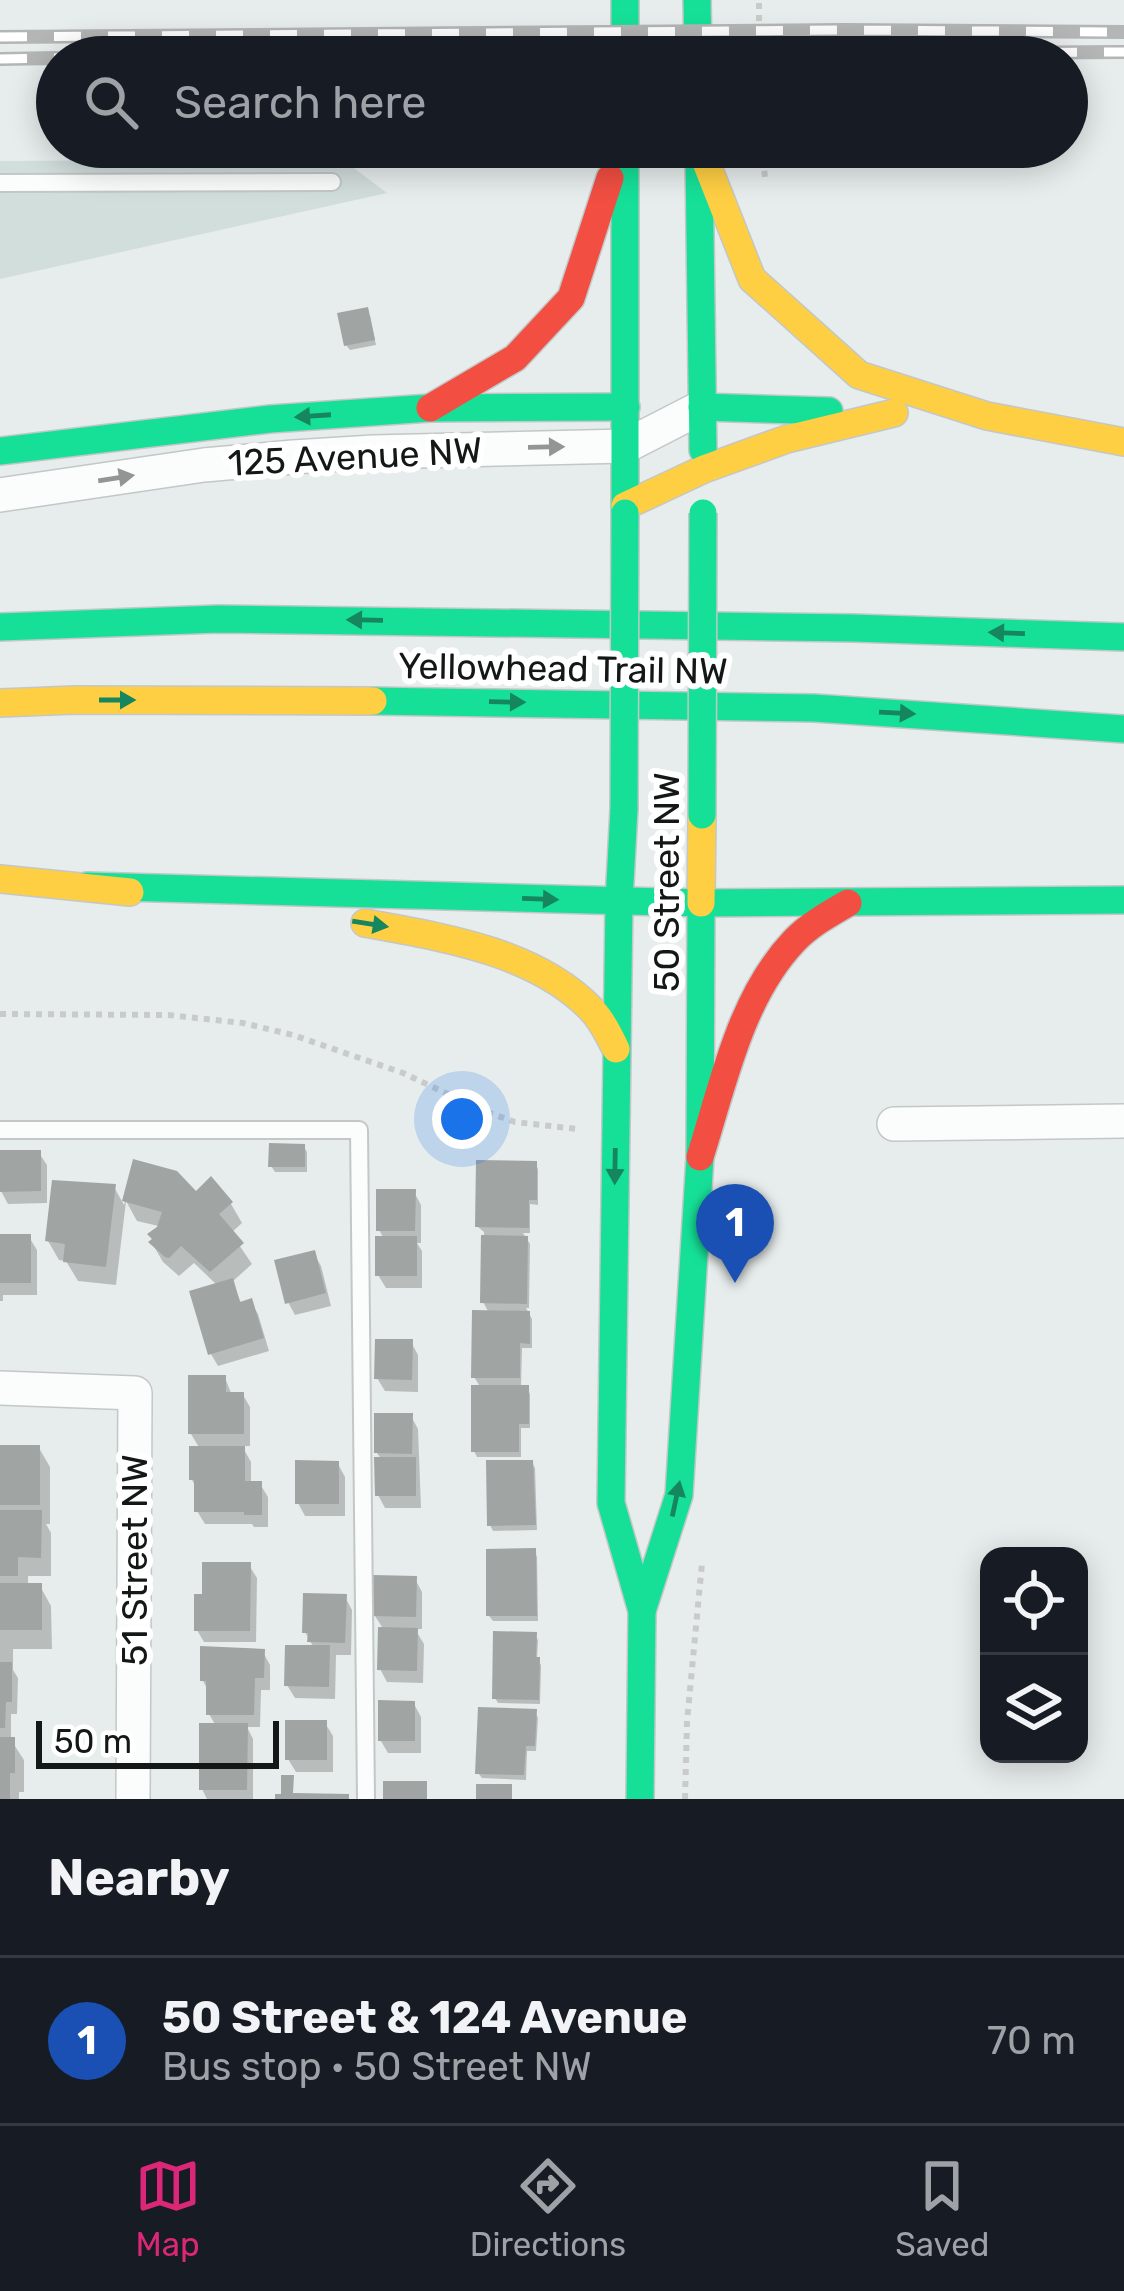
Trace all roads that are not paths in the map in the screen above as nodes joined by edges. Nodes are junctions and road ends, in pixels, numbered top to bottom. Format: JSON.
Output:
{"nodes":[{"id":1,"x":626,"y":0,"type":"edge"},
{"id":2,"x":698,"y":0,"type":"edge"},
{"id":3,"x":625,"y":36,"type":"edge"},
{"id":4,"x":698,"y":36,"type":"edge"},
{"id":5,"x":615,"y":168,"type":"edge"},
{"id":6,"x":622,"y":168,"type":"edge"},
{"id":7,"x":699,"y":168,"type":"edge"},
{"id":8,"x":707,"y":168,"type":"edge"},
{"id":9,"x":332,"y":182,"type":"dead end"},
{"id":10,"x":0,"y":183,"type":"edge"},
{"id":11,"x":626,"y":407,"type":"junction"},
{"id":12,"x":703,"y":407,"type":"junction"},
{"id":13,"x":430,"y":408,"type":"junction"},
{"id":14,"x":894,"y":412,"type":"junction"},
{"id":15,"x":987,"y":416,"type":"junction"},
{"id":16,"x":1124,"y":442,"type":"edge"},
{"id":17,"x":626,"y":446,"type":"junction"},
{"id":18,"x":0,"y":451,"type":"edge"},
{"id":19,"x":704,"y":469,"type":"junction"},
{"id":20,"x":0,"y":495,"type":"edge"},
{"id":21,"x":625,"y":509,"type":"junction"},
{"id":22,"x":0,"y":628,"type":"edge"},
{"id":23,"x":1124,"y":637,"type":"edge"},
{"id":24,"x":0,"y":703,"type":"edge"},
{"id":25,"x":1124,"y":729,"type":"edge"},
{"id":26,"x":0,"y":878,"type":"edge"},
{"id":27,"x":87,"y":886,"type":"junction"},
{"id":28,"x":1124,"y":900,"type":"edge"},
{"id":29,"x":619,"y":901,"type":"junction"},
{"id":30,"x":701,"y":903,"type":"junction"},
{"id":31,"x":848,"y":903,"type":"junction"},
{"id":32,"x":616,"y":1048,"type":"junction"},
{"id":33,"x":1124,"y":1120,"type":"edge"},
{"id":34,"x":894,"y":1124,"type":"dead end"},
{"id":35,"x":0,"y":1130,"type":"edge"},
{"id":36,"x":700,"y":1157,"type":"junction"},
{"id":37,"x":0,"y":1388,"type":"edge"},
{"id":38,"x":642,"y":1611,"type":"junction"},
{"id":39,"x":134,"y":1799,"type":"edge"},
{"id":40,"x":366,"y":1799,"type":"edge"},
{"id":41,"x":640,"y":1799,"type":"edge"}],
"edges":[{"from":1,"to":3,"type":"main road"},
{"from":2,"to":4,"type":"main road"},
{"from":5,"to":13,"type":"main road"},
{"from":6,"to":11,"type":"main road","name":"50 Street NW"},
{"from":7,"to":12,"type":"main road","name":"50 Street NW"},
{"from":8,"to":15,"type":"main road"},
{"from":9,"to":10,"type":"lane"},
{"from":11,"to":12,"type":"main road","name":"125 Avenue NW"},
{"from":11,"to":13,"type":"main road","name":"125 Avenue NW"},
{"from":11,"to":17,"type":"main road","name":"50 Street NW"},
{"from":12,"to":14,"type":"main road","name":"125 Avenue NW"},
{"from":12,"to":17,"type":"street","name":"125 Avenue NW"},
{"from":12,"to":19,"type":"main road","name":"50 Street NW"},
{"from":13,"to":18,"type":"main road","name":"125 Avenue NW","one_way":true},
{"from":14,"to":15,"type":"main road","name":"125 Avenue NW"},
{"from":14,"to":19,"type":"main road"},
{"from":15,"to":16,"type":"main road"},
{"from":20,"to":17,"type":"street","name":"125 Avenue NW","one_way":true},
{"from":17,"to":21,"type":"main road","name":"50 Street NW"},
{"from":19,"to":21,"type":"main road"},
{"from":19,"to":30,"type":"main road","name":"50 Street NW","bridge":true},
{"from":21,"to":29,"type":"main road","name":"50 Street NW","bridge":true},
{"from":23,"to":22,"type":"main road","name":"Yellowhead Trail NW","one_way":true},
{"from":24,"to":25,"type":"main road","name":"Yellowhead Trail NW","one_way":true},
{"from":26,"to":27,"type":"main road"},
{"from":27,"to":29,"type":"main road","one_way":true},
{"from":27,"to":32,"type":"main road","one_way":true},
{"from":28,"to":31,"type":"main road"},
{"from":29,"to":30,"type":"main road"},
{"from":29,"to":32,"type":"main road","name":"50 Street NW"},
{"from":30,"to":31,"type":"main road"},
{"from":30,"to":36,"type":"main road","name":"50 Street NW"},
{"from":31,"to":36,"type":"main road"},
{"from":32,"to":38,"type":"main road","name":"50 Street NW","one_way":true},
{"from":33,"to":34,"type":"street"},
{"from":35,"to":40,"type":"lane"},
{"from":38,"to":36,"type":"main road","name":"50 Street NW","one_way":true},
{"from":37,"to":39,"type":"street","name":"51 Street NW"},
{"from":38,"to":41,"type":"main road","name":"50 Street NW"}]}
